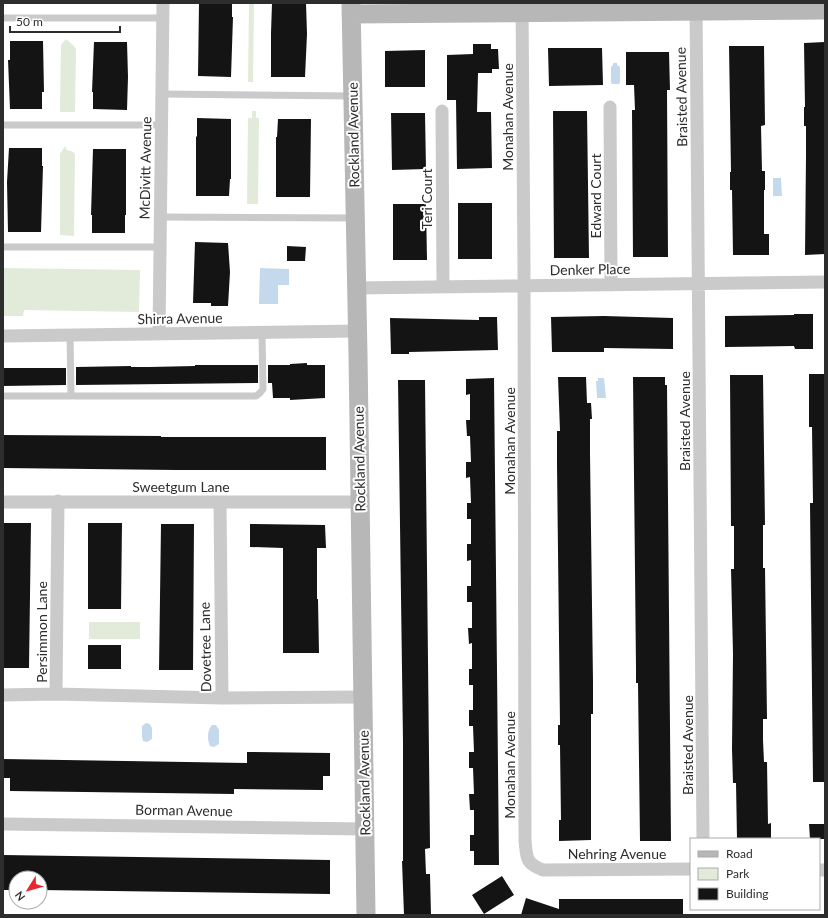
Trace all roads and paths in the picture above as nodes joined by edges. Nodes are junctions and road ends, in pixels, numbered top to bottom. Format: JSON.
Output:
{"nodes":[{"id":1,"x":163,"y":3,"type":"edge"},
{"id":2,"x":696,"y":7,"type":"edge"},
{"id":3,"x":351,"y":8,"type":"edge"},
{"id":4,"x":522,"y":8,"type":"edge"},
{"id":5,"x":825,"y":10,"type":"edge"},
{"id":6,"x":3,"y":18,"type":"edge"},
{"id":7,"x":163,"y":18,"type":"junction"},
{"id":8,"x":162,"y":94,"type":"junction"},
{"id":9,"x":352,"y":96,"type":"junction"},
{"id":10,"x":610,"y":107,"type":"dead end"},
{"id":11,"x":442,"y":111,"type":"dead end"},
{"id":12,"x":3,"y":125,"type":"edge"},
{"id":13,"x":162,"y":125,"type":"junction"},
{"id":14,"x":161,"y":217,"type":"junction"},
{"id":15,"x":354,"y":218,"type":"junction"},
{"id":16,"x":3,"y":247,"type":"edge"},
{"id":17,"x":160,"y":247,"type":"junction"},
{"id":18,"x":825,"y":282,"type":"edge"},
{"id":19,"x":699,"y":284,"type":"junction"},
{"id":20,"x":611,"y":285,"type":"junction"},
{"id":21,"x":443,"y":286,"type":"junction"},
{"id":22,"x":524,"y":286,"type":"junction"},
{"id":23,"x":356,"y":288,"type":"junction"},
{"id":24,"x":357,"y":331,"type":"junction"},
{"id":25,"x":262,"y":333,"type":"junction"},
{"id":26,"x":159,"y":334,"type":"junction"},
{"id":27,"x":70,"y":335,"type":"junction"},
{"id":28,"x":3,"y":336,"type":"edge"},
{"id":29,"x":3,"y":396,"type":"edge"},
{"id":30,"x":71,"y":396,"type":"junction"},
{"id":31,"x":58,"y":501,"type":"junction"},
{"id":32,"x":3,"y":502,"type":"edge"},
{"id":33,"x":220,"y":502,"type":"junction"},
{"id":34,"x":360,"y":502,"type":"junction"},
{"id":35,"x":56,"y":694,"type":"junction"},
{"id":36,"x":3,"y":695,"type":"edge"},
{"id":37,"x":363,"y":697,"type":"junction"},
{"id":38,"x":222,"y":698,"type":"junction"},
{"id":39,"x":3,"y":824,"type":"edge"},
{"id":40,"x":365,"y":829,"type":"junction"},
{"id":41,"x":703,"y":838,"type":"edge"},
{"id":42,"x":690,"y":869,"type":"edge"},
{"id":43,"x":543,"y":870,"type":"joint"},
{"id":44,"x":366,"y":915,"type":"edge"}],
"edges":[{"from":1,"to":7,"type":"street","name":"McDivitt Avenue"},
{"from":2,"to":4,"type":"street"},
{"from":2,"to":5,"type":"street"},
{"from":2,"to":19,"type":"street","name":"Braisted Avenue"},
{"from":3,"to":4,"type":"street"},
{"from":3,"to":9,"type":"street","name":"Rockland Avenue"},
{"from":4,"to":22,"type":"street","name":"Monahan Avenue"},
{"from":6,"to":7,"type":"lane"},
{"from":7,"to":8,"type":"street","name":"McDivitt Avenue"},
{"from":8,"to":9,"type":"lane"},
{"from":8,"to":13,"type":"street","name":"McDivitt Avenue"},
{"from":9,"to":15,"type":"street","name":"Rockland Avenue"},
{"from":10,"to":20,"type":"street","name":"Edward Court"},
{"from":11,"to":21,"type":"street","name":"Teri Court"},
{"from":12,"to":13,"type":"lane"},
{"from":13,"to":14,"type":"street","name":"McDivitt Avenue"},
{"from":14,"to":15,"type":"lane"},
{"from":14,"to":17,"type":"street","name":"McDivitt Avenue"},
{"from":15,"to":23,"type":"street","name":"Rockland Avenue"},
{"from":16,"to":17,"type":"lane"},
{"from":17,"to":26,"type":"street","name":"McDivitt Avenue"},
{"from":18,"to":19,"type":"street","name":"Denker Place"},
{"from":19,"to":20,"type":"street","name":"Denker Place"},
{"from":19,"to":41,"type":"street","name":"Braisted Avenue"},
{"from":20,"to":22,"type":"street","name":"Denker Place"},
{"from":21,"to":22,"type":"street","name":"Denker Place"},
{"from":21,"to":23,"type":"street","name":"Denker Place"},
{"from":22,"to":43,"type":"street","name":"Monahan Avenue"},
{"from":23,"to":24,"type":"street","name":"Rockland Avenue"},
{"from":24,"to":25,"type":"street","name":"Shirra Avenue"},
{"from":24,"to":34,"type":"street","name":"Rockland Avenue"},
{"from":25,"to":26,"type":"street","name":"Shirra Avenue"},
{"from":25,"to":30,"type":"lane"},
{"from":26,"to":27,"type":"street","name":"Shirra Avenue"},
{"from":27,"to":28,"type":"street","name":"Shirra Avenue"},
{"from":27,"to":30,"type":"lane"},
{"from":29,"to":30,"type":"lane"},
{"from":31,"to":32,"type":"street","name":"Sweetgum Lane"},
{"from":31,"to":33,"type":"street","name":"Sweetgum Lane"},
{"from":31,"to":35,"type":"street","name":"Persimmon Lane"},
{"from":33,"to":34,"type":"street","name":"Sweetgum Lane"},
{"from":33,"to":38,"type":"street","name":"Dovetree Lane"},
{"from":34,"to":37,"type":"street","name":"Rockland Avenue"},
{"from":35,"to":36,"type":"street"},
{"from":35,"to":38,"type":"street","name":"Persimmon Lane"},
{"from":37,"to":38,"type":"street","name":"Dovetree Lane"},
{"from":37,"to":40,"type":"street","name":"Rockland Avenue"},
{"from":39,"to":40,"type":"street","name":"Borman Avenue"},
{"from":40,"to":44,"type":"street","name":"Rockland Avenue"},
{"from":42,"to":43,"type":"street","name":"Nehring Avenue"}]}
